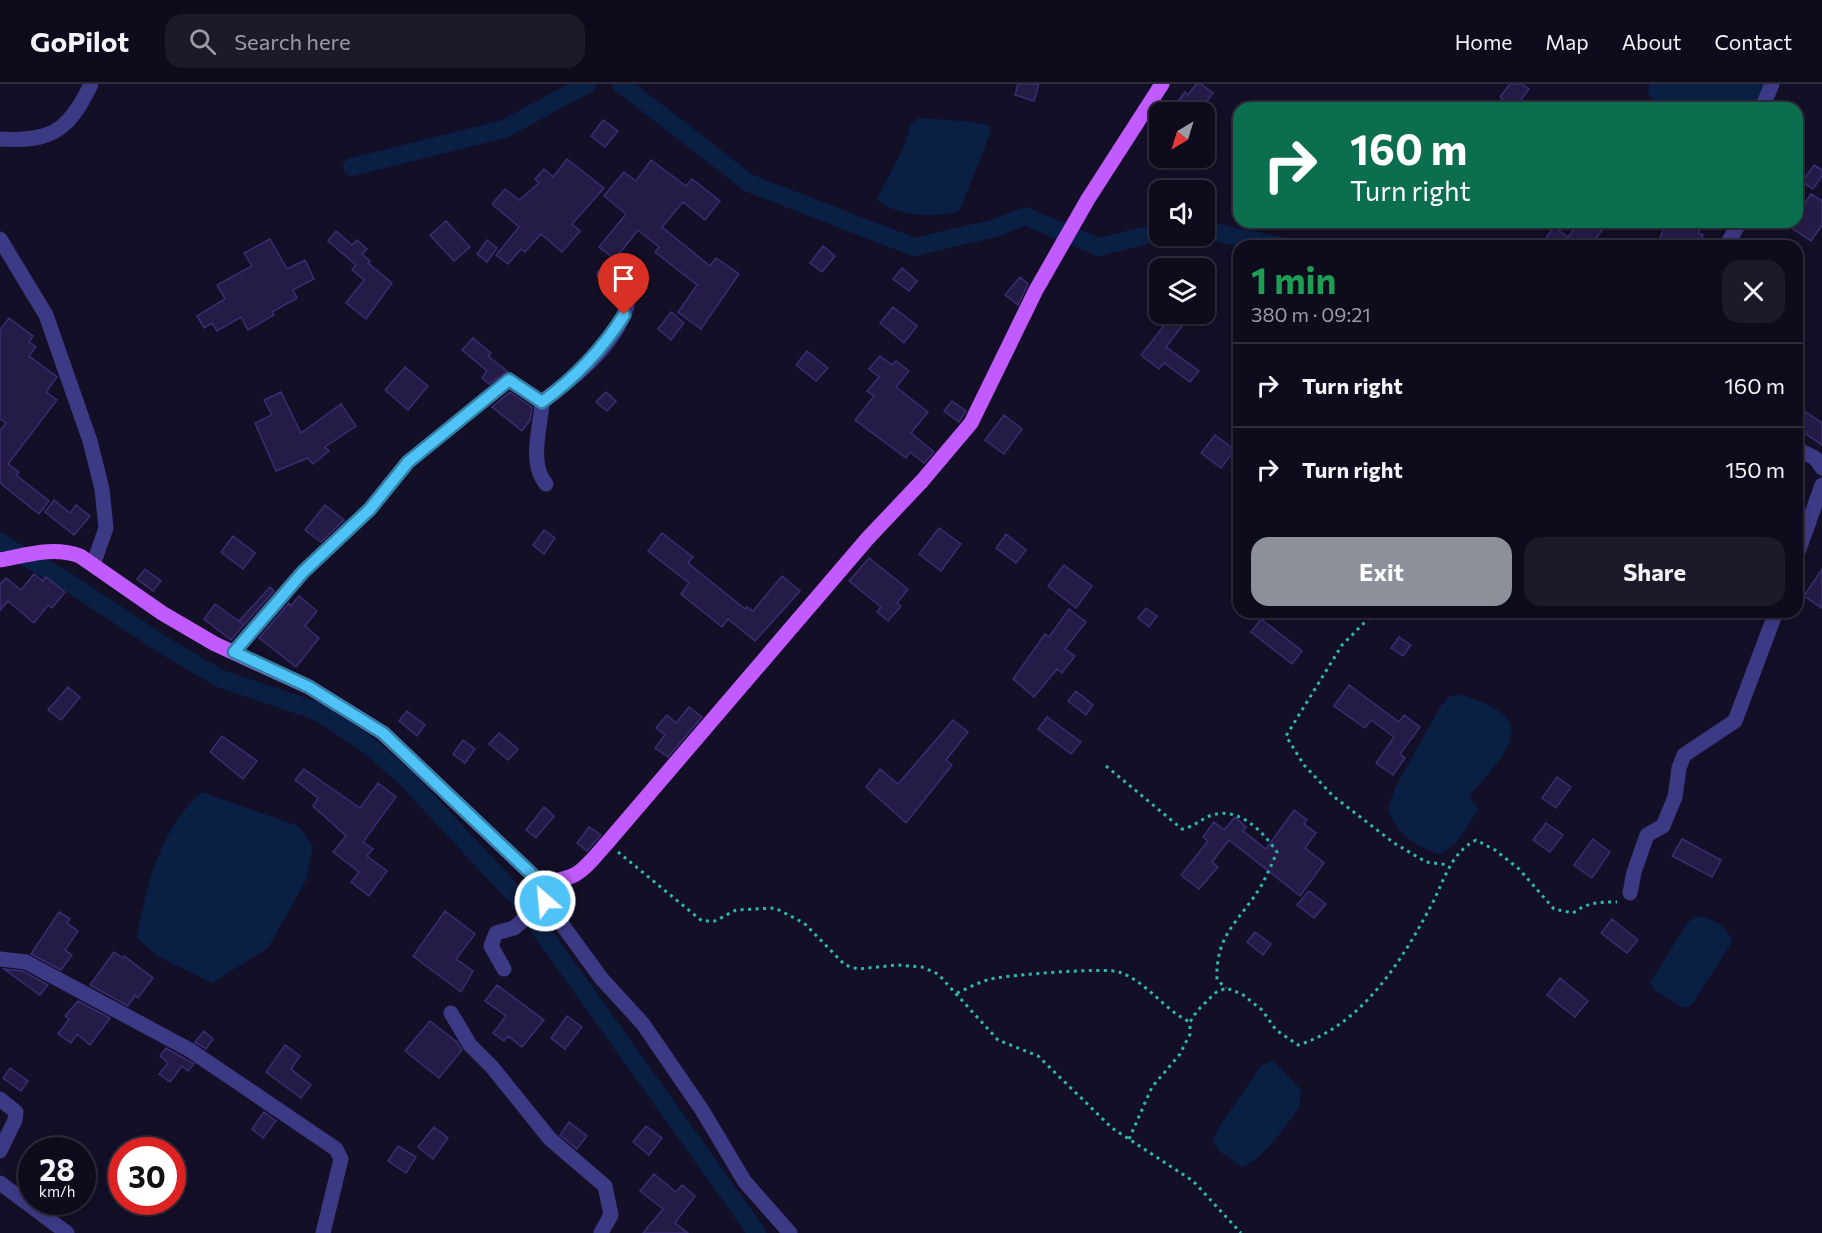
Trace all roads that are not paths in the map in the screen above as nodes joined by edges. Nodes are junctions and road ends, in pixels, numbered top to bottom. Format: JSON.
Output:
{"nodes":[{"id":1,"x":91,"y":84,"type":"edge"},
{"id":2,"x":1162,"y":84,"type":"edge"},
{"id":3,"x":1772,"y":84,"type":"edge"},
{"id":4,"x":1764,"y":102,"type":"edge"},
{"id":5,"x":0,"y":139,"type":"edge"},
{"id":6,"x":0,"y":239,"type":"edge"},
{"id":7,"x":604,"y":276,"type":"dead end"},
{"id":8,"x":542,"y":402,"type":"junction"},
{"id":9,"x":1803,"y":452,"type":"edge"},
{"id":10,"x":1822,"y":468,"type":"edge"},
{"id":11,"x":546,"y":484,"type":"dead end"},
{"id":12,"x":1822,"y":485,"type":"edge"},
{"id":13,"x":1803,"y":538,"type":"edge"},
{"id":14,"x":0,"y":560,"type":"edge"},
{"id":15,"x":93,"y":565,"type":"junction"},
{"id":16,"x":1774,"y":618,"type":"edge"},
{"id":17,"x":234,"y":652,"type":"junction"},
{"id":18,"x":540,"y":882,"type":"junction"},
{"id":19,"x":1630,"y":893,"type":"road end"},
{"id":20,"x":541,"y":904,"type":"junction"},
{"id":21,"x":0,"y":959,"type":"edge"},
{"id":22,"x":504,"y":969,"type":"dead end"},
{"id":23,"x":451,"y":1013,"type":"dead end"},
{"id":24,"x":0,"y":1099,"type":"edge"},
{"id":25,"x":0,"y":1151,"type":"edge"},
{"id":26,"x":0,"y":1183,"type":"edge"},
{"id":27,"x":67,"y":1233,"type":"edge"},
{"id":28,"x":322,"y":1233,"type":"edge"},
{"id":29,"x":602,"y":1233,"type":"edge"},
{"id":30,"x":790,"y":1233,"type":"edge"}],
"edges":[{"from":1,"to":5,"type":"street"},
{"from":2,"to":18,"type":"main road"},
{"from":3,"to":4,"type":"street"},
{"from":6,"to":15,"type":"street"},
{"from":7,"to":8,"type":"street"},
{"from":8,"to":11,"type":"street"},
{"from":8,"to":17,"type":"street"},
{"from":9,"to":10,"type":"street"},
{"from":12,"to":13,"type":"street"},
{"from":14,"to":15,"type":"main road"},
{"from":15,"to":17,"type":"main road"},
{"from":16,"to":19,"type":"street"},
{"from":17,"to":18,"type":"main road"},
{"from":18,"to":20,"type":"street"},
{"from":20,"to":22,"type":"street"},
{"from":20,"to":30,"type":"street"},
{"from":21,"to":28,"type":"street"},
{"from":23,"to":29,"type":"street"},
{"from":24,"to":25,"type":"street"},
{"from":26,"to":27,"type":"street"}]}
